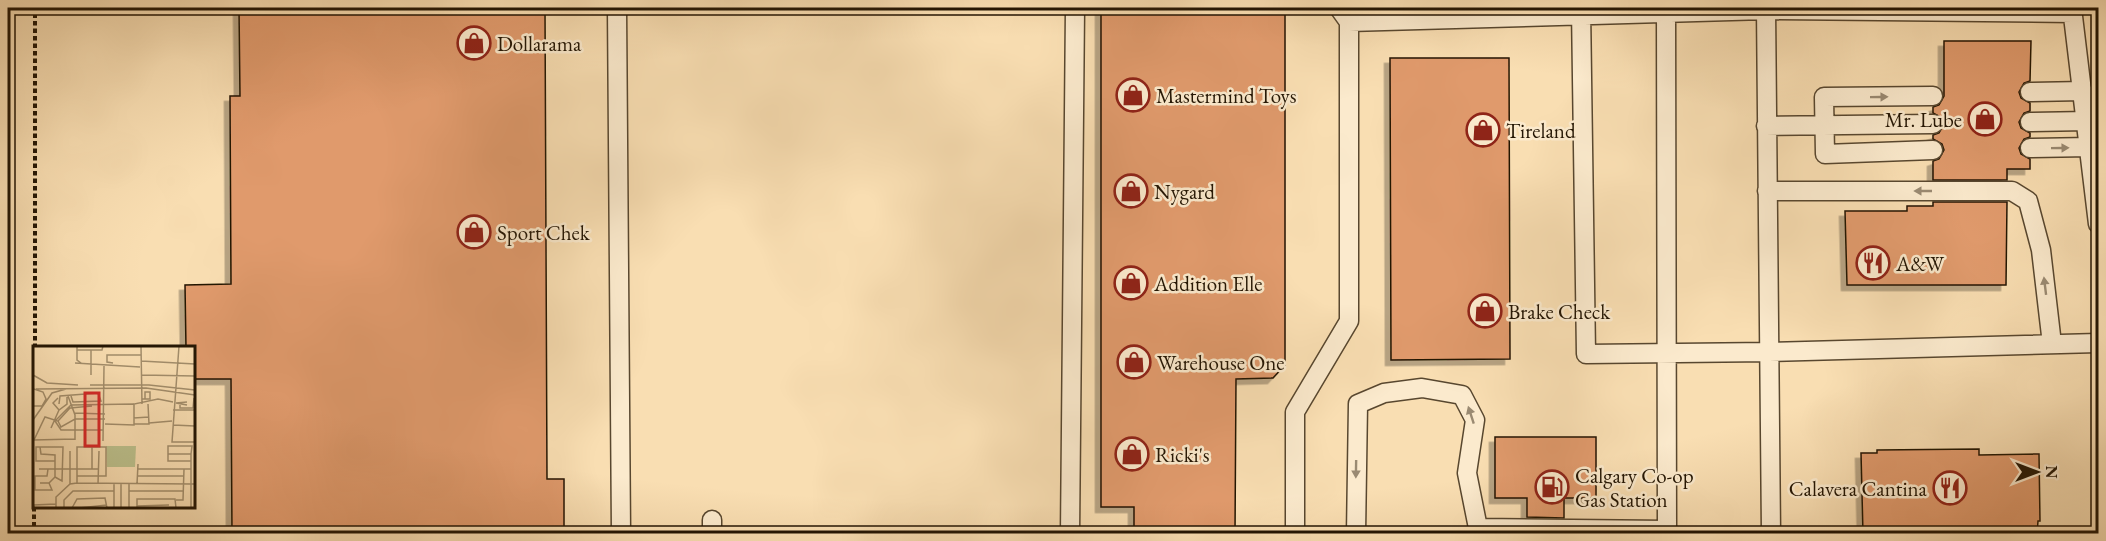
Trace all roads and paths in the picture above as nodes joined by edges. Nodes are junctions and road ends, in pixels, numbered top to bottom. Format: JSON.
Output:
{"nodes":[{"id":1,"x":35,"y":8,"type":"edge"},
{"id":2,"x":617,"y":8,"type":"edge"},
{"id":3,"x":1075,"y":8,"type":"edge"},
{"id":4,"x":1766,"y":9,"type":"edge"},
{"id":5,"x":1666,"y":10,"type":"edge"},
{"id":6,"x":2073,"y":10,"type":"edge"},
{"id":7,"x":1581,"y":11,"type":"edge"},
{"id":8,"x":1344,"y":15,"type":"edge"},
{"id":9,"x":2083,"y":91,"type":"junction"},
{"id":10,"x":2030,"y":92,"type":"dead end"},
{"id":11,"x":1933,"y":96,"type":"dead end"},
{"id":12,"x":2087,"y":121,"type":"junction"},
{"id":13,"x":2030,"y":122,"type":"dead end"},
{"id":14,"x":1933,"y":124,"type":"dead end"},
{"id":15,"x":1824,"y":125,"type":"junction"},
{"id":16,"x":1766,"y":126,"type":"junction"},
{"id":17,"x":2090,"y":147,"type":"junction"},
{"id":18,"x":2030,"y":148,"type":"dead end"},
{"id":19,"x":1933,"y":150,"type":"dead end"},
{"id":20,"x":1767,"y":191,"type":"junction"},
{"id":21,"x":2098,"y":224,"type":"edge"},
{"id":22,"x":2098,"y":343,"type":"edge"},
{"id":23,"x":2052,"y":344,"type":"junction"},
{"id":24,"x":35,"y":346,"type":"edge"},
{"id":25,"x":1769,"y":352,"type":"junction"},
{"id":26,"x":1667,"y":353,"type":"junction"},
{"id":27,"x":34,"y":508,"type":"edge"},
{"id":28,"x":1478,"y":531,"type":"edge"},
{"id":29,"x":1667,"y":532,"type":"edge"},
{"id":30,"x":34,"y":534,"type":"edge"},
{"id":31,"x":621,"y":534,"type":"edge"},
{"id":32,"x":1070,"y":534,"type":"edge"},
{"id":33,"x":1295,"y":534,"type":"edge"},
{"id":34,"x":1356,"y":534,"type":"edge"},
{"id":35,"x":1771,"y":534,"type":"edge"}],
"edges":[{"from":1,"to":24,"type":"path"},
{"from":2,"to":31,"type":"lane"},
{"from":3,"to":32,"type":"lane"},
{"from":4,"to":5,"type":"lane"},
{"from":4,"to":6,"type":"lane"},
{"from":4,"to":16,"type":"lane"},
{"from":5,"to":7,"type":"lane"},
{"from":5,"to":26,"type":"lane"},
{"from":6,"to":9,"type":"lane"},
{"from":7,"to":8,"type":"lane"},
{"from":7,"to":26,"type":"lane"},
{"from":8,"to":33,"type":"lane"},
{"from":9,"to":10,"type":"lane"},
{"from":9,"to":12,"type":"lane"},
{"from":15,"to":11,"type":"lane","one_way":true},
{"from":12,"to":13,"type":"lane"},
{"from":12,"to":17,"type":"lane"},
{"from":14,"to":15,"type":"lane"},
{"from":15,"to":16,"type":"lane"},
{"from":15,"to":19,"type":"lane"},
{"from":16,"to":20,"type":"lane"},
{"from":18,"to":17,"type":"lane","one_way":true},
{"from":17,"to":21,"type":"lane"},
{"from":23,"to":20,"type":"lane","one_way":true},
{"from":20,"to":25,"type":"lane"},
{"from":22,"to":23,"type":"lane"},
{"from":23,"to":25,"type":"lane"},
{"from":25,"to":26,"type":"lane"},
{"from":25,"to":35,"type":"lane"},
{"from":26,"to":29,"type":"lane"},
{"from":27,"to":30,"type":"path"},
{"from":28,"to":29,"type":"lane"},
{"from":28,"to":34,"type":"lane","one_way":true}]}
